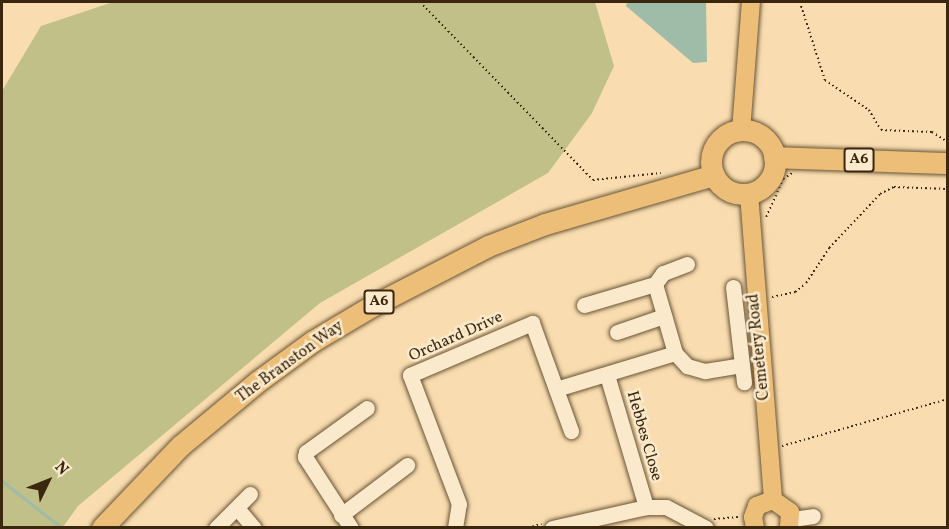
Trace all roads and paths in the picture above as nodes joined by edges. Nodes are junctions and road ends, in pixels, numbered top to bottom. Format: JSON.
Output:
{"nodes":[{"id":1,"x":420,"y":2,"type":"edge"},
{"id":2,"x":751,"y":2,"type":"edge"},
{"id":3,"x":800,"y":2,"type":"edge"},
{"id":4,"x":741,"y":131,"type":"junction"},
{"id":5,"x":946,"y":156,"type":"edge"},
{"id":6,"x":774,"y":157,"type":"junction"},
{"id":7,"x":794,"y":171,"type":"dead end"},
{"id":8,"x":667,"y":172,"type":"dead end"},
{"id":9,"x":714,"y":175,"type":"junction"},
{"id":10,"x":948,"y":189,"type":"edge"},
{"id":11,"x":749,"y":194,"type":"junction"},
{"id":12,"x":765,"y":222,"type":"dead end"},
{"id":13,"x":687,"y":264,"type":"dead end"},
{"id":14,"x":655,"y":284,"type":"junction"},
{"id":15,"x":733,"y":287,"type":"dead end"},
{"id":16,"x":763,"y":298,"type":"dead end"},
{"id":17,"x":584,"y":305,"type":"dead end"},
{"id":18,"x":664,"y":316,"type":"junction"},
{"id":19,"x":617,"y":332,"type":"dead end"},
{"id":20,"x":675,"y":353,"type":"junction"},
{"id":21,"x":742,"y":364,"type":"junction"},
{"id":22,"x":607,"y":375,"type":"junction"},
{"id":23,"x":744,"y":382,"type":"dead end"},
{"id":24,"x":556,"y":389,"type":"junction"},
{"id":25,"x":948,"y":399,"type":"edge"},
{"id":26,"x":367,"y":408,"type":"dead end"},
{"id":27,"x":571,"y":431,"type":"dead end"},
{"id":28,"x":782,"y":446,"type":"dead end"},
{"id":29,"x":407,"y":465,"type":"dead end"},
{"id":30,"x":250,"y":494,"type":"dead end"},
{"id":31,"x":773,"y":500,"type":"junction"},
{"id":32,"x":646,"y":507,"type":"junction"},
{"id":33,"x":237,"y":508,"type":"junction"},
{"id":34,"x":813,"y":516,"type":"dead end"},
{"id":35,"x":346,"y":521,"type":"edge"},
{"id":36,"x":710,"y":523,"type":"edge"},
{"id":37,"x":790,"y":523,"type":"edge"},
{"id":38,"x":751,"y":524,"type":"edge"},
{"id":39,"x":554,"y":527,"type":"edge"},
{"id":40,"x":102,"y":528,"type":"edge"},
{"id":41,"x":216,"y":528,"type":"edge"},
{"id":42,"x":254,"y":528,"type":"edge"},
{"id":43,"x":455,"y":528,"type":"edge"}],
"edges":[{"from":1,"to":8,"type":"path"},
{"from":2,"to":4,"type":"main road"},
{"from":3,"to":5,"type":"path"},
{"from":4,"to":6,"type":"highway"},
{"from":4,"to":9,"type":"highway"},
{"from":5,"to":6,"type":"highway","number":"A6"},
{"from":6,"to":11,"type":"highway"},
{"from":7,"to":12,"type":"path"},
{"from":9,"to":11,"type":"highway"},
{"from":9,"to":40,"type":"highway","name":"The Branston Way","number":"A6"},
{"from":10,"to":16,"type":"path"},
{"from":11,"to":31,"type":"main road","name":"Cemetery Road"},
{"from":13,"to":14,"type":"street"},
{"from":14,"to":17,"type":"street"},
{"from":14,"to":18,"type":"street"},
{"from":15,"to":21,"type":"street"},
{"from":18,"to":19,"type":"street"},
{"from":18,"to":20,"type":"street"},
{"from":20,"to":21,"type":"street"},
{"from":20,"to":22,"type":"street"},
{"from":21,"to":23,"type":"street"},
{"from":22,"to":24,"type":"street"},
{"from":22,"to":32,"type":"street","name":"Hebbes Close"},
{"from":24,"to":27,"type":"street","name":"Orchard Drive"},
{"from":24,"to":43,"type":"street","name":"Orchard Drive"},
{"from":25,"to":28,"type":"path"},
{"from":26,"to":35,"type":"street"},
{"from":29,"to":35,"type":"street"},
{"from":30,"to":33,"type":"street"},
{"from":31,"to":37,"type":"main road"},
{"from":31,"to":38,"type":"main road"},
{"from":32,"to":36,"type":"street"},
{"from":32,"to":39,"type":"street"},
{"from":33,"to":41,"type":"street"},
{"from":33,"to":42,"type":"street"},
{"from":34,"to":37,"type":"street"},
{"from":36,"to":38,"type":"path"}]}
